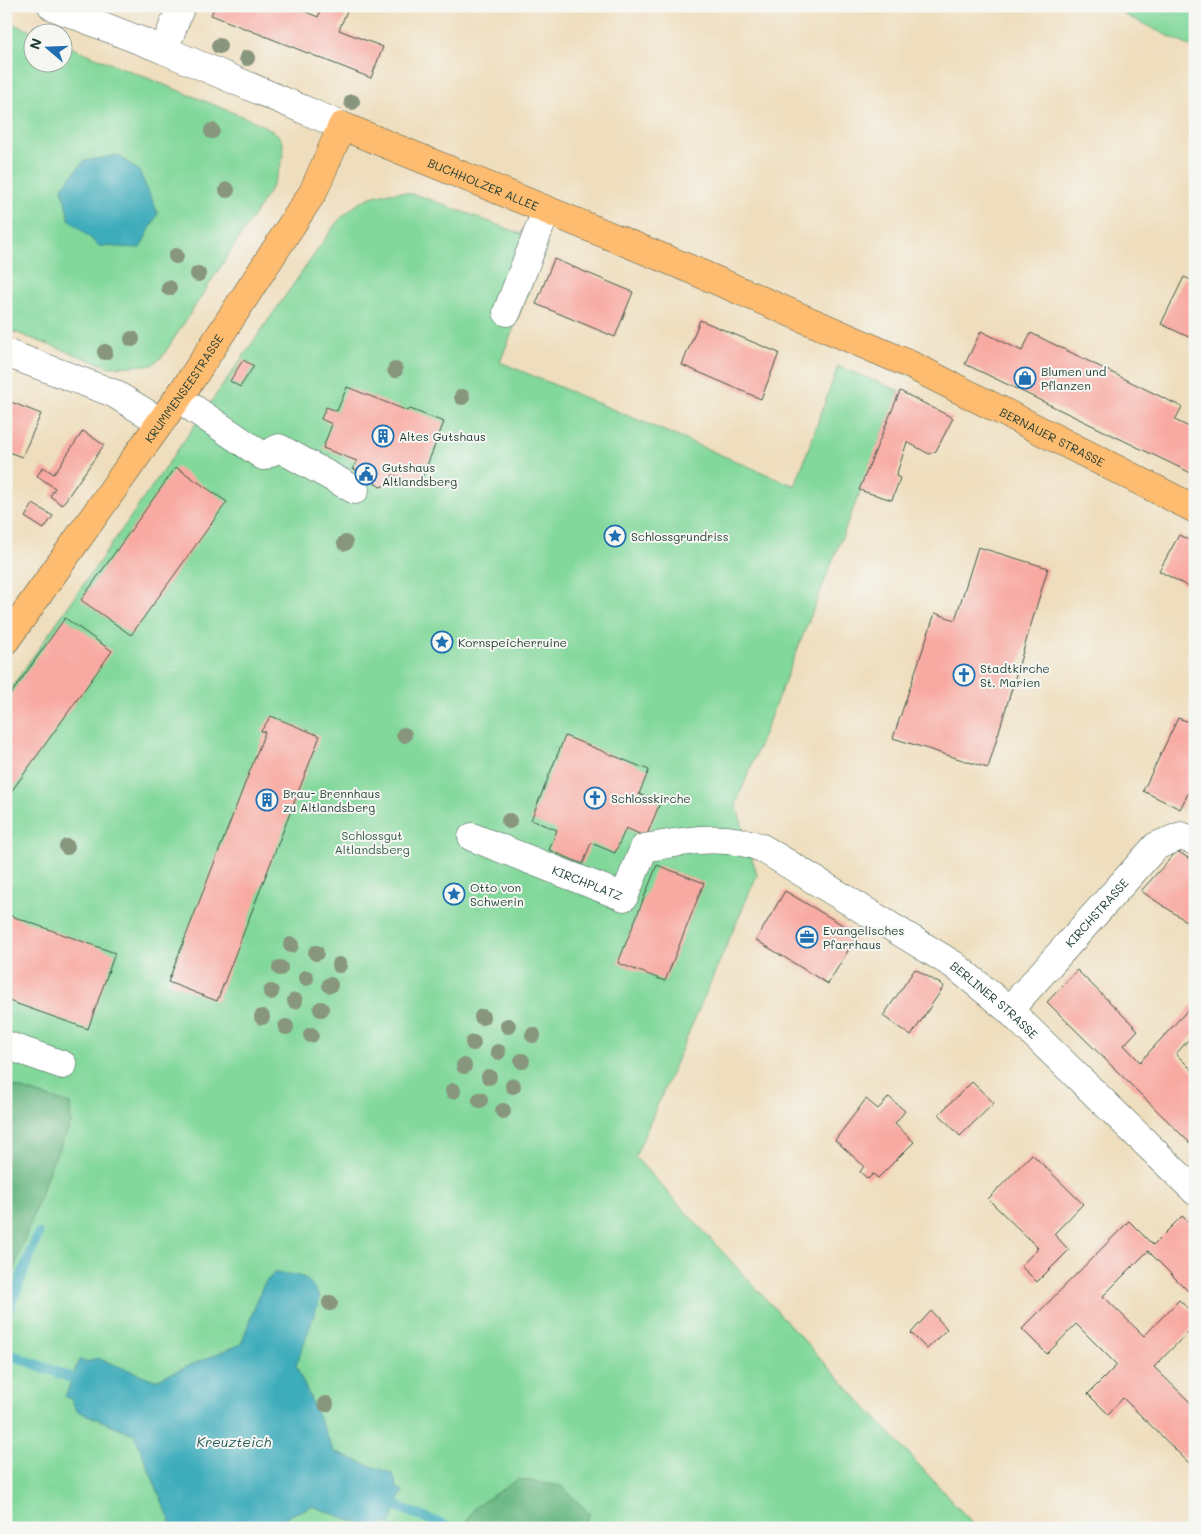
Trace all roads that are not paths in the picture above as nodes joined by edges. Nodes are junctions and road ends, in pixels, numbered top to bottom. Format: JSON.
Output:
{"nodes":[{"id":1,"x":52,"y":6,"type":"edge"},
{"id":2,"x":181,"y":6,"type":"edge"},
{"id":3,"x":164,"y":50,"type":"junction"},
{"id":4,"x":342,"y":126,"type":"junction"},
{"id":5,"x":546,"y":211,"type":"junction"},
{"id":6,"x":507,"y":312,"type":"dead end"},
{"id":7,"x":6,"y":353,"type":"edge"},
{"id":8,"x":911,"y":365,"type":"joint"},
{"id":9,"x":178,"y":398,"type":"junction"},
{"id":10,"x":161,"y":422,"type":"junction"},
{"id":11,"x":355,"y":490,"type":"dead end"},
{"id":12,"x":1195,"y":509,"type":"edge"},
{"id":13,"x":6,"y":640,"type":"edge"},
{"id":14,"x":472,"y":837,"type":"dead end"},
{"id":15,"x":1195,"y":842,"type":"edge"},
{"id":16,"x":762,"y":848,"type":"joint"},
{"id":17,"x":1009,"y":1010,"type":"junction"},
{"id":18,"x":6,"y":1045,"type":"edge"},
{"id":19,"x":63,"y":1065,"type":"dead end"},
{"id":20,"x":1195,"y":1191,"type":"edge"}],
"edges":[{"from":1,"to":3,"type":"street","name":"BUCHHOLZER ALLEE"},
{"from":2,"to":3,"type":"street"},
{"from":3,"to":4,"type":"street","name":"BUCHHOLZER ALLEE"},
{"from":4,"to":5,"type":"main road","name":"BUCHHOLZER ALLEE"},
{"from":4,"to":9,"type":"main road","name":"KRUMMENSEESTRASSE"},
{"from":5,"to":6,"type":"street"},
{"from":5,"to":8,"type":"main road","name":"BUCHHOLZER ALLEE"},
{"from":7,"to":10,"type":"street"},
{"from":8,"to":12,"type":"main road","name":"BERNAUER STRASSE"},
{"from":9,"to":10,"type":"main road","name":"KRUMMENSEESTRASSE"},
{"from":9,"to":11,"type":"street"},
{"from":10,"to":13,"type":"main road","name":"KRUMMENSEESTRASSE"},
{"from":14,"to":16,"type":"street","name":"KIRCHPLATZ"},
{"from":15,"to":17,"type":"street","name":"KIRCHSTRASSE"},
{"from":16,"to":17,"type":"street","name":"BERLINER STRASSE"},
{"from":17,"to":20,"type":"street","name":"BERLINER STRASSE"},
{"from":18,"to":19,"type":"street"}]}
